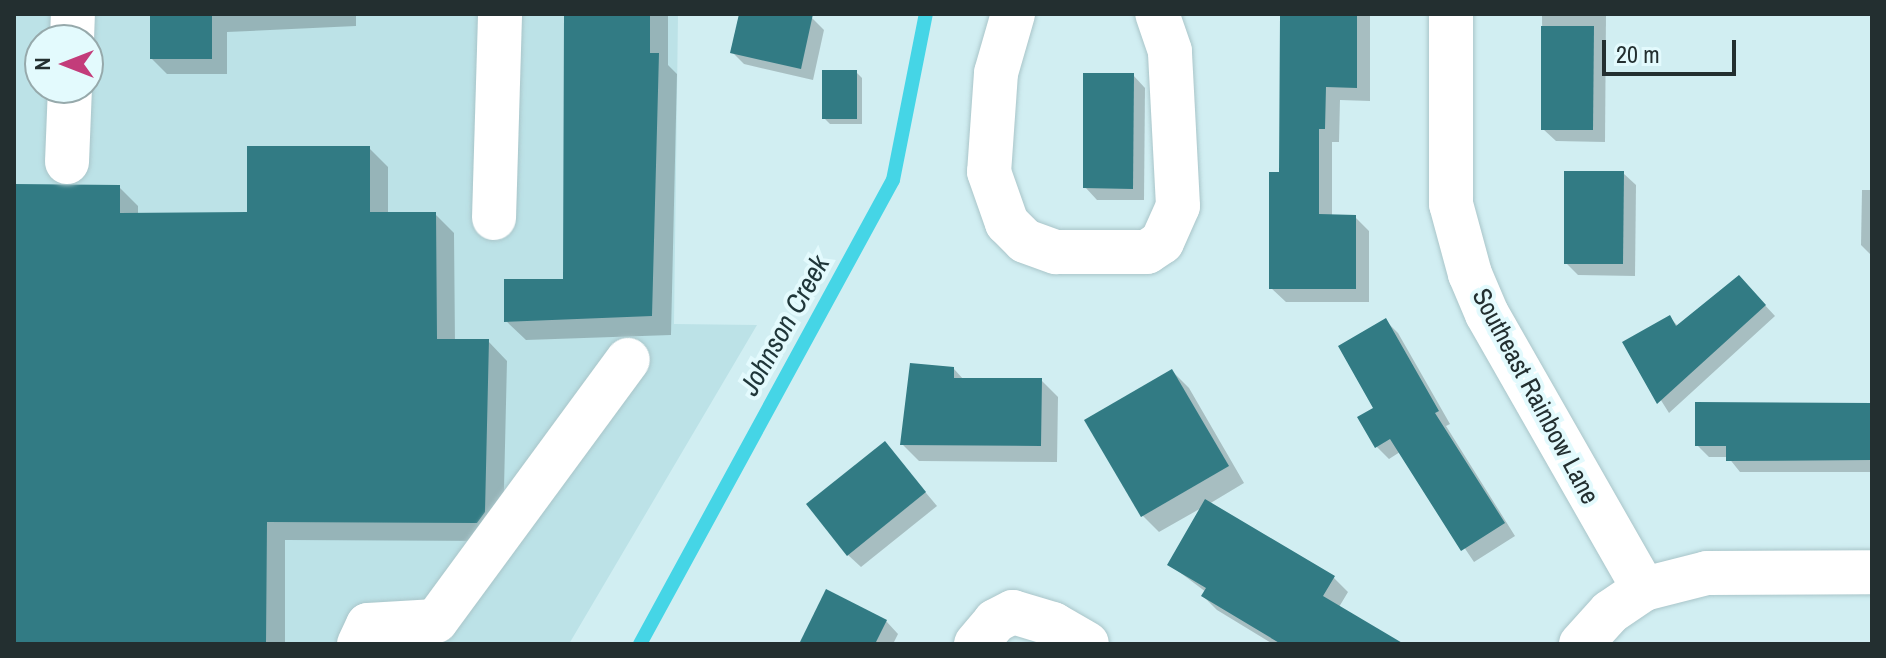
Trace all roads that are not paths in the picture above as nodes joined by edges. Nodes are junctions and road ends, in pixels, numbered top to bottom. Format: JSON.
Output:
{"nodes":[{"id":1,"x":500,"y":14,"type":"edge"},
{"id":2,"x":1013,"y":14,"type":"edge"},
{"id":3,"x":1157,"y":14,"type":"edge"},
{"id":4,"x":1451,"y":14,"type":"edge"},
{"id":5,"x":69,"y":104,"type":"edge"},
{"id":6,"x":67,"y":162,"type":"dead end"},
{"id":7,"x":494,"y":218,"type":"dead end"},
{"id":8,"x":628,"y":360,"type":"dead end"},
{"id":9,"x":1872,"y":572,"type":"edge"},
{"id":10,"x":1644,"y":589,"type":"junction"},
{"id":11,"x":359,"y":644,"type":"edge"},
{"id":12,"x":976,"y":644,"type":"edge"},
{"id":13,"x":1087,"y":644,"type":"edge"},
{"id":14,"x":1581,"y":644,"type":"edge"}],
"edges":[{"from":1,"to":7,"type":"street"},
{"from":2,"to":3,"type":"street"},
{"from":4,"to":10,"type":"street","name":"Southeast Rainbow Lane"},
{"from":5,"to":6,"type":"street"},
{"from":8,"to":11,"type":"street"},
{"from":9,"to":10,"type":"street"},
{"from":10,"to":14,"type":"street"},
{"from":12,"to":13,"type":"street"}]}
